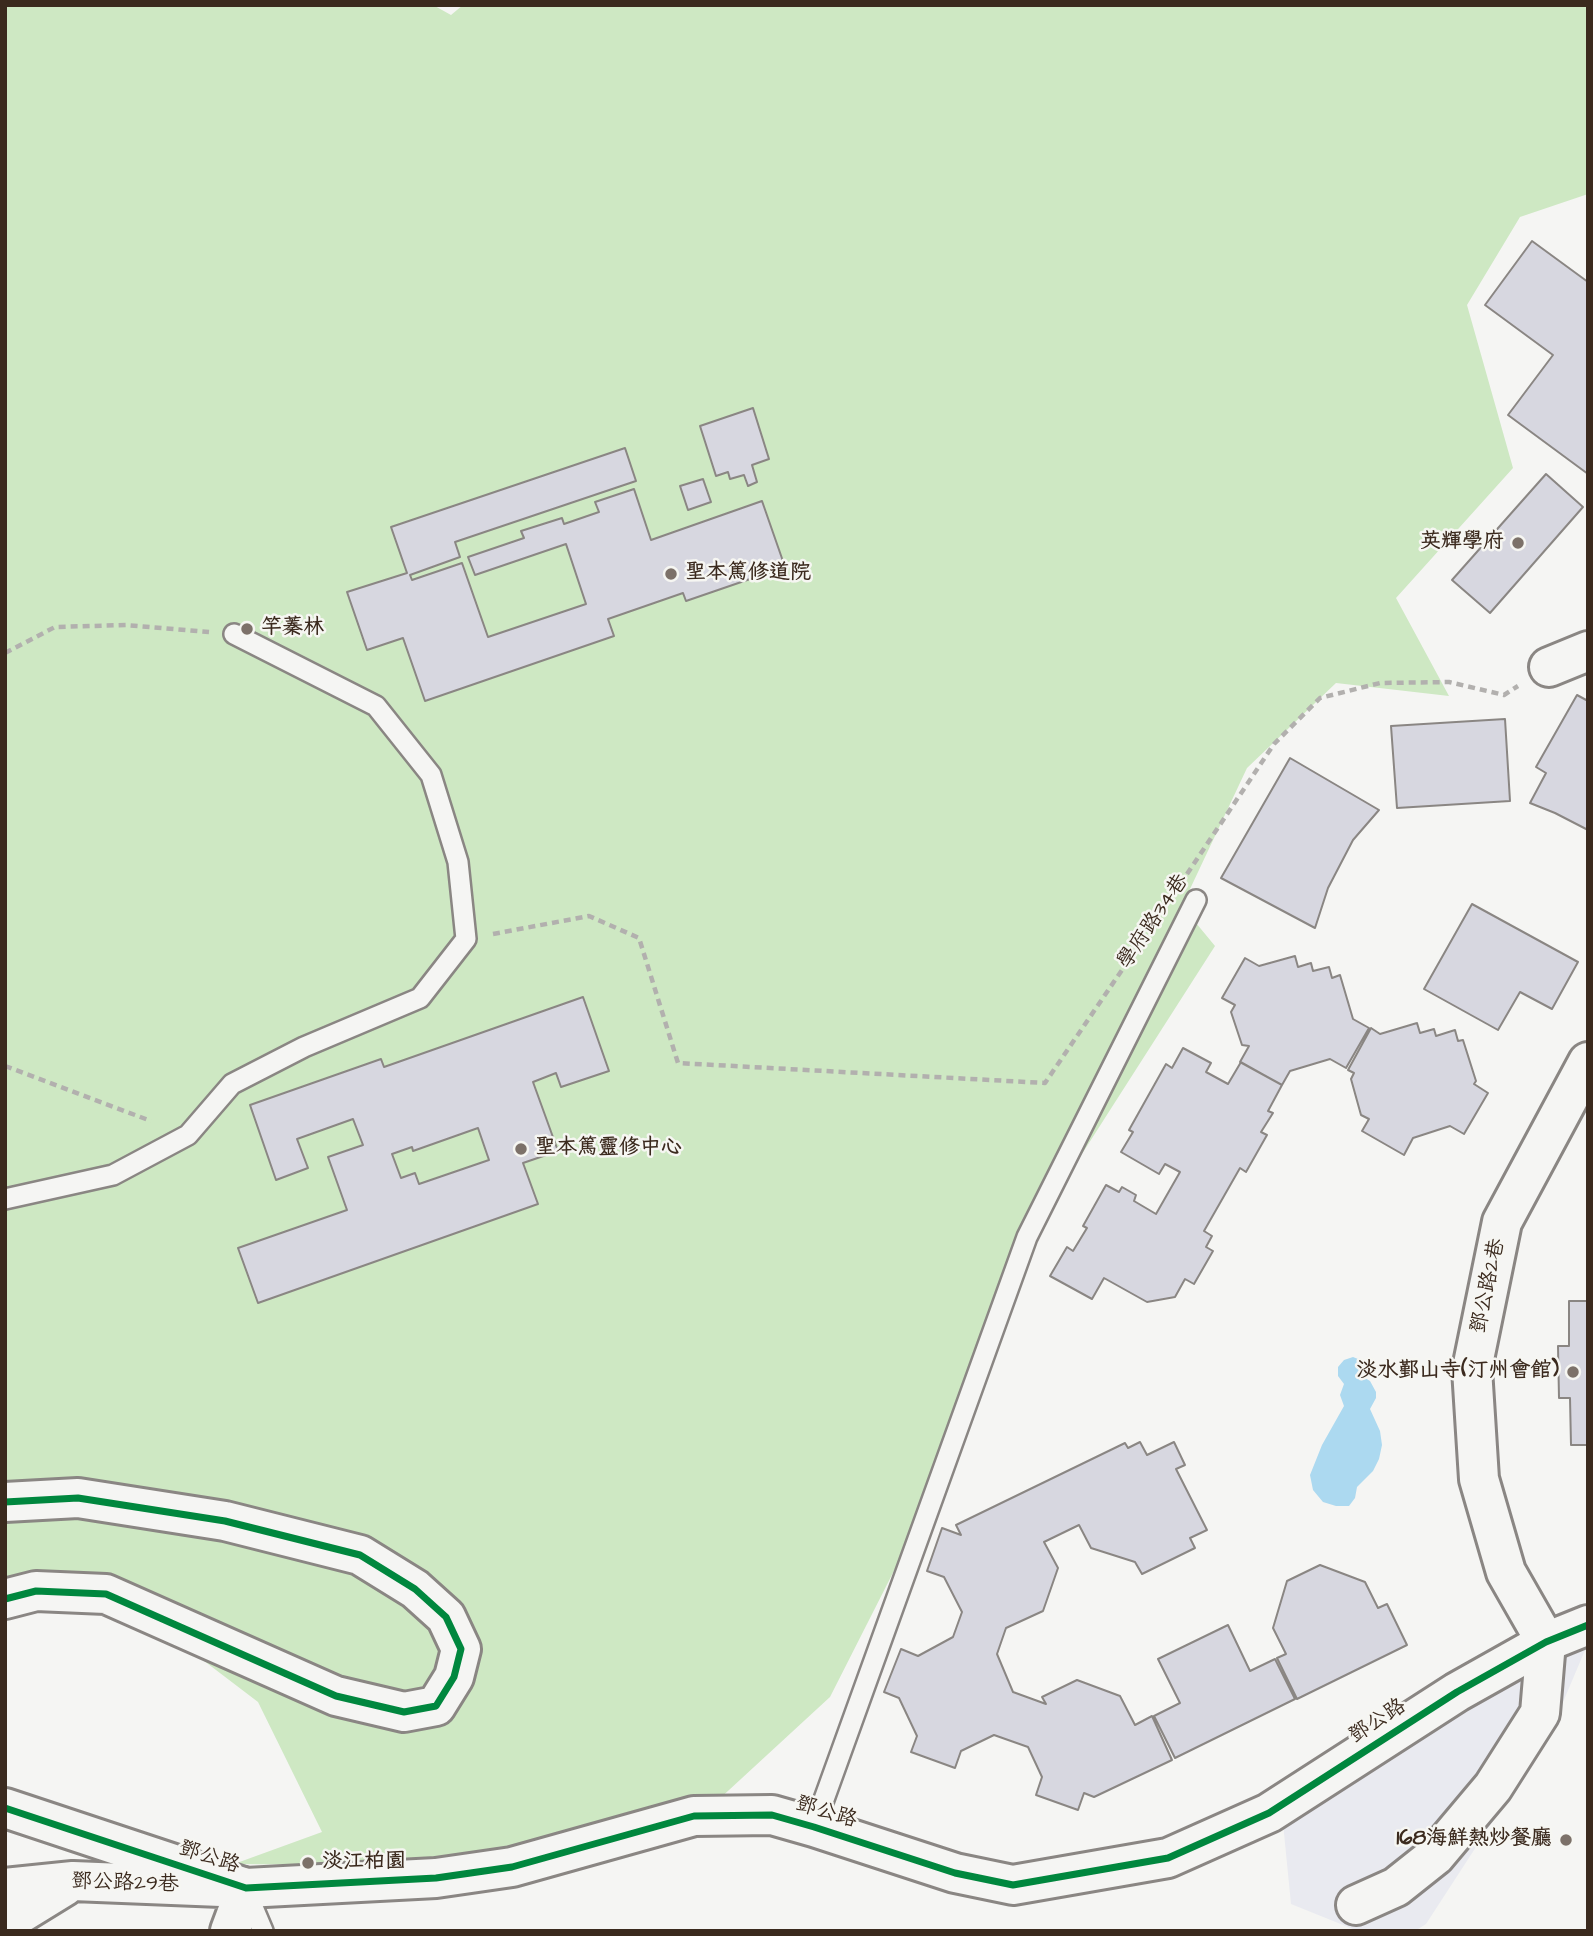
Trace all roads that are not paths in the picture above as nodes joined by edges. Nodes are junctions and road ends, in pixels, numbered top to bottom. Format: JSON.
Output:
{"nodes":[{"id":1,"x":234,"y":634,"type":"road end"},
{"id":2,"x":1588,"y":651,"type":"edge"},
{"id":3,"x":1549,"y":667,"type":"road end"},
{"id":4,"x":1196,"y":900,"type":"dead end"},
{"id":5,"x":1588,"y":1062,"type":"edge"},
{"id":6,"x":5,"y":1199,"type":"edge"},
{"id":7,"x":5,"y":1502,"type":"edge"},
{"id":8,"x":5,"y":1599,"type":"edge"},
{"id":9,"x":1588,"y":1625,"type":"edge"},
{"id":10,"x":1546,"y":1642,"type":"junction"},
{"id":11,"x":5,"y":1808,"type":"edge"},
{"id":12,"x":814,"y":1826,"type":"junction"},
{"id":13,"x":73,"y":1881,"type":"junction"},
{"id":14,"x":5,"y":1888,"type":"edge"},
{"id":15,"x":246,"y":1888,"type":"junction"},
{"id":16,"x":1356,"y":1905,"type":"dead end"},
{"id":17,"x":5,"y":1923,"type":"edge"},
{"id":18,"x":230,"y":1931,"type":"edge"},
{"id":19,"x":263,"y":1931,"type":"edge"}],
"edges":[{"from":1,"to":6,"type":"lane"},
{"from":2,"to":3,"type":"street"},
{"from":4,"to":12,"type":"lane"},
{"from":5,"to":10,"type":"street","name":"鄧公路2巷"},
{"from":7,"to":8,"type":"street"},
{"from":9,"to":10,"type":"street","name":"鄧公路"},
{"from":10,"to":12,"type":"street","name":"鄧公路"},
{"from":10,"to":16,"type":"street"},
{"from":11,"to":15,"type":"street","name":"鄧公路"},
{"from":12,"to":15,"type":"street","name":"鄧公路"},
{"from":13,"to":14,"type":"street","name":"鄧公路29巷"},
{"from":13,"to":15,"type":"street","name":"鄧公路29巷"},
{"from":13,"to":17,"type":"street"},
{"from":15,"to":18,"type":"street"},
{"from":15,"to":19,"type":"lane"}]}
